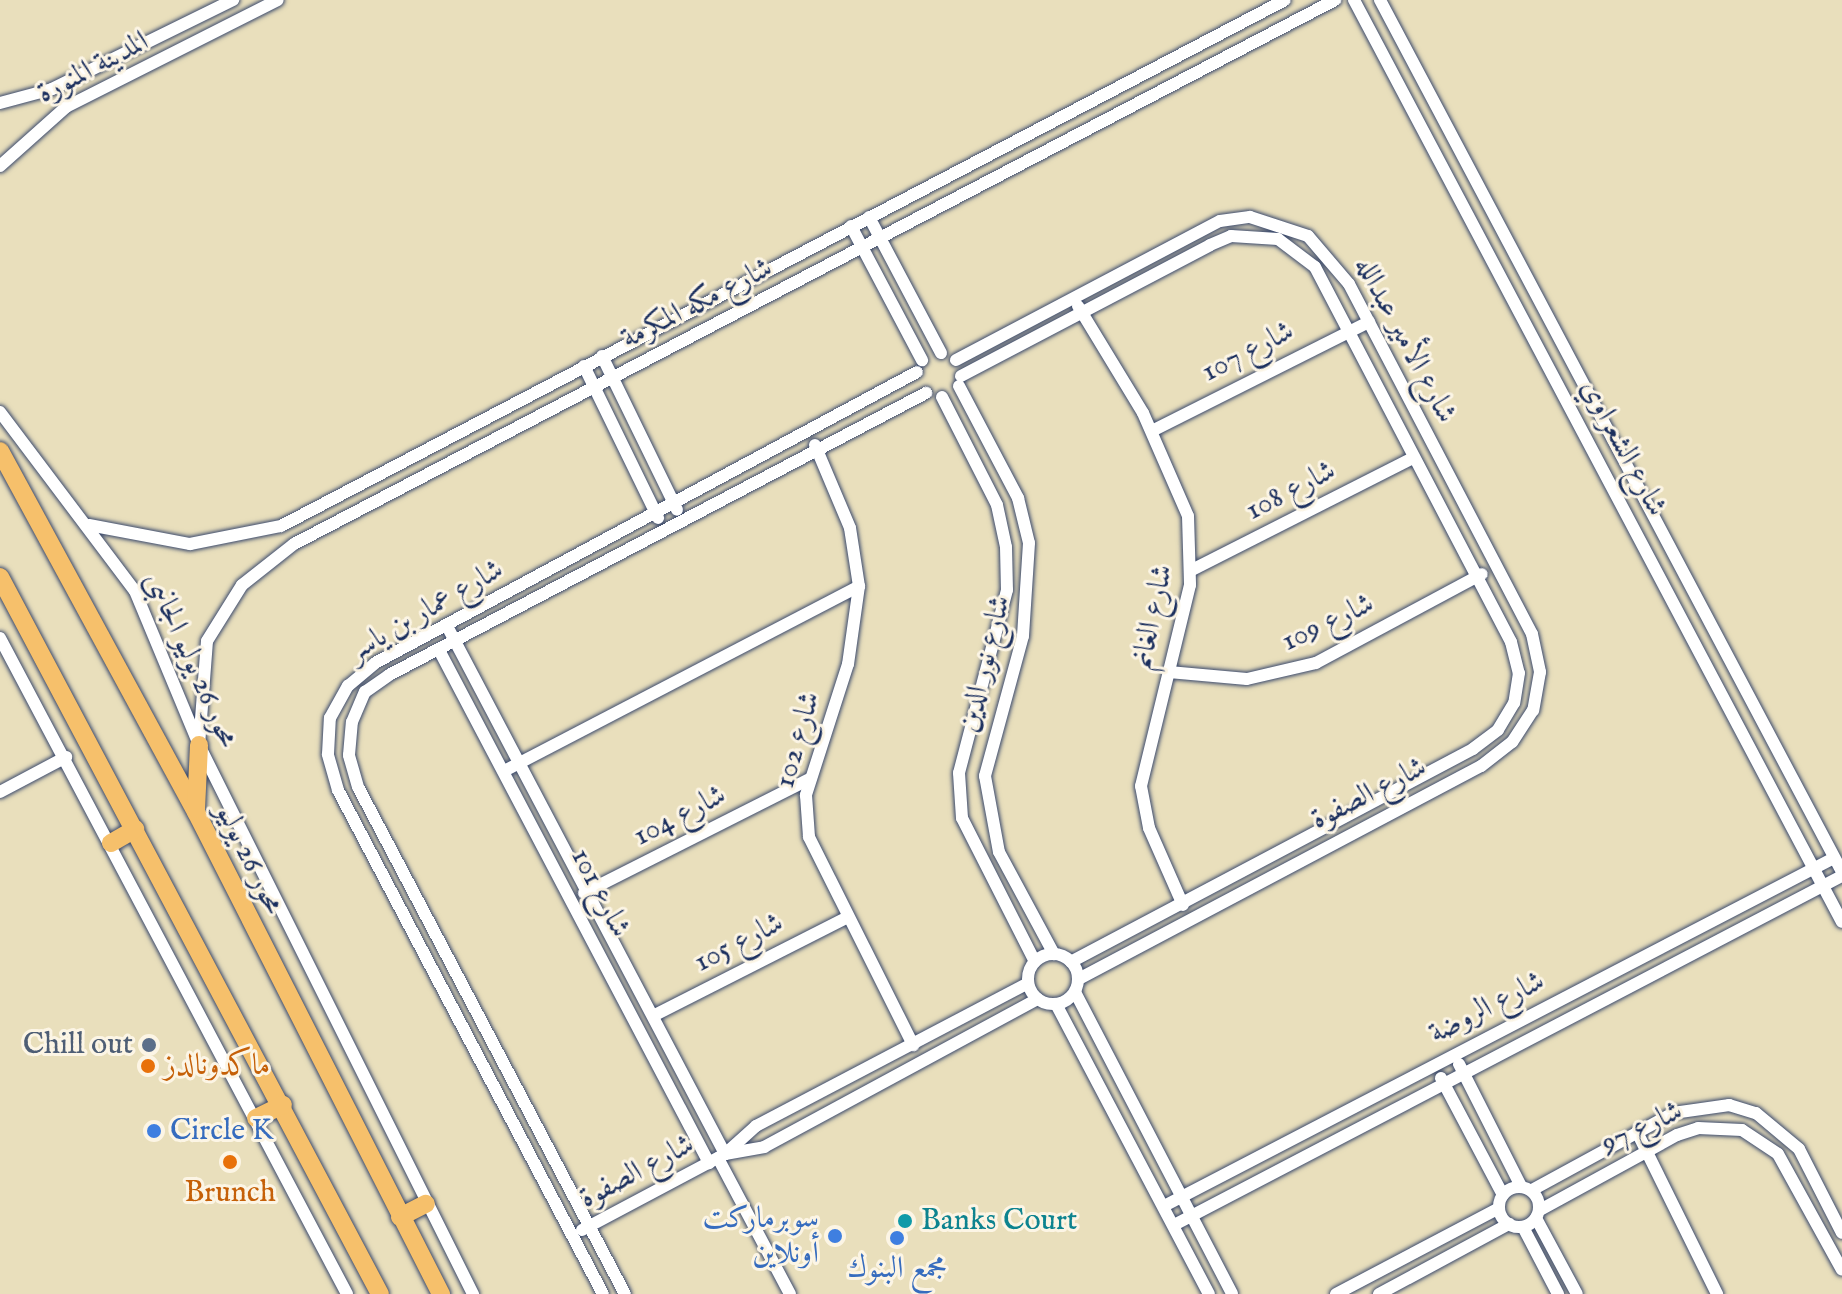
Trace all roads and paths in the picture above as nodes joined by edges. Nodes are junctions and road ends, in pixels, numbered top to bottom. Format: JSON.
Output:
{"nodes":[{"id":1,"x":233,"y":0,"type":"edge"},
{"id":2,"x":278,"y":0,"type":"edge"},
{"id":3,"x":1285,"y":0,"type":"edge"},
{"id":4,"x":1335,"y":0,"type":"edge"},
{"id":5,"x":1354,"y":0,"type":"edge"},
{"id":6,"x":1380,"y":0,"type":"edge"},
{"id":7,"x":212,"y":11,"type":"junction"},
{"id":8,"x":222,"y":31,"type":"junction"},
{"id":9,"x":0,"y":103,"type":"edge"},
{"id":10,"x":992,"y":151,"type":"junction"},
{"id":11,"x":1,"y":162,"type":"edge"},
{"id":12,"x":1006,"y":173,"type":"junction"},
{"id":13,"x":869,"y":217,"type":"junction"},
{"id":14,"x":1241,"y":218,"type":"junction"},
{"id":15,"x":851,"y":226,"type":"junction"},
{"id":16,"x":1244,"y":235,"type":"junction"},
{"id":17,"x":880,"y":239,"type":"junction"},
{"id":18,"x":863,"y":248,"type":"junction"},
{"id":19,"x":1072,"y":297,"type":"junction"},
{"id":20,"x":1082,"y":312,"type":"junction"},
{"id":21,"x":1369,"y":322,"type":"junction"},
{"id":22,"x":1348,"y":333,"type":"junction"},
{"id":23,"x":941,"y":353,"type":"junction"},
{"id":24,"x":602,"y":356,"type":"junction"},
{"id":25,"x":956,"y":360,"type":"junction"},
{"id":26,"x":584,"y":366,"type":"junction"},
{"id":27,"x":919,"y":366,"type":"junction"},
{"id":28,"x":612,"y":377,"type":"junction"},
{"id":29,"x":960,"y":381,"type":"junction"},
{"id":30,"x":594,"y":387,"type":"junction"},
{"id":31,"x":926,"y":393,"type":"junction"},
{"id":32,"x":942,"y":397,"type":"junction"},
{"id":33,"x":0,"y":412,"type":"edge"},
{"id":34,"x":497,"y":412,"type":"junction"},
{"id":35,"x":1420,"y":420,"type":"junction"},
{"id":36,"x":468,"y":427,"type":"junction"},
{"id":37,"x":508,"y":431,"type":"junction"},
{"id":38,"x":1152,"y":431,"type":"junction"},
{"id":39,"x":1400,"y":433,"type":"junction"},
{"id":40,"x":810,"y":435,"type":"junction"},
{"id":41,"x":479,"y":446,"type":"junction"},
{"id":42,"x":0,"y":451,"type":"edge"},
{"id":43,"x":818,"y":452,"type":"junction"},
{"id":44,"x":1436,"y":452,"type":"junction"},
{"id":45,"x":409,"y":458,"type":"junction"},
{"id":46,"x":1415,"y":461,"type":"junction"},
{"id":47,"x":421,"y":477,"type":"junction"},
{"id":48,"x":332,"y":499,"type":"junction"},
{"id":49,"x":674,"y":504,"type":"junction"},
{"id":50,"x":655,"y":514,"type":"junction"},
{"id":51,"x":343,"y":517,"type":"junction"},
{"id":52,"x":683,"y":520,"type":"junction"},
{"id":53,"x":89,"y":525,"type":"junction"},
{"id":54,"x":664,"y":530,"type":"junction"},
{"id":55,"x":1496,"y":567,"type":"junction"},
{"id":56,"x":1192,"y":570,"type":"junction"},
{"id":57,"x":1478,"y":576,"type":"junction"},
{"id":58,"x":0,"y":577,"type":"edge"},
{"id":59,"x":859,"y":586,"type":"junction"},
{"id":60,"x":447,"y":626,"type":"junction"},
{"id":61,"x":0,"y":638,"type":"edge"},
{"id":62,"x":456,"y":642,"type":"junction"},
{"id":63,"x":439,"y":650,"type":"junction"},
{"id":64,"x":1169,"y":672,"type":"junction"},
{"id":65,"x":977,"y":700,"type":"junction"},
{"id":66,"x":1001,"y":708,"type":"junction"},
{"id":67,"x":199,"y":745,"type":"junction"},
{"id":68,"x":66,"y":757,"type":"junction"},
{"id":69,"x":524,"y":761,"type":"junction"},
{"id":70,"x":506,"y":770,"type":"junction"},
{"id":71,"x":810,"y":779,"type":"junction"},
{"id":72,"x":0,"y":792,"type":"edge"},
{"id":73,"x":369,"y":809,"type":"junction"},
{"id":74,"x":196,"y":812,"type":"junction"},
{"id":75,"x":353,"y":817,"type":"junction"},
{"id":76,"x":135,"y":829,"type":"junction"},
{"id":77,"x":111,"y":843,"type":"junction"},
{"id":78,"x":1834,"y":858,"type":"junction"},
{"id":79,"x":1814,"y":869,"type":"junction"},
{"id":80,"x":1842,"y":874,"type":"edge"},
{"id":81,"x":1823,"y":886,"type":"junction"},
{"id":82,"x":591,"y":890,"type":"junction"},
{"id":83,"x":574,"y":899,"type":"junction"},
{"id":84,"x":1181,"y":900,"type":"junction"},
{"id":85,"x":1189,"y":917,"type":"junction"},
{"id":86,"x":846,"y":918,"type":"junction"},
{"id":87,"x":1842,"y":922,"type":"edge"},
{"id":88,"x":1054,"y":954,"type":"junction"},
{"id":89,"x":446,"y":957,"type":"junction"},
{"id":90,"x":427,"y":959,"type":"junction"},
{"id":91,"x":1035,"y":962,"type":"junction"},
{"id":92,"x":1071,"y":962,"type":"junction"},
{"id":93,"x":434,"y":971,"type":"junction"},
{"id":94,"x":1028,"y":983,"type":"junction"},
{"id":95,"x":1077,"y":986,"type":"junction"},
{"id":96,"x":1038,"y":999,"type":"junction"},
{"id":97,"x":1056,"y":1004,"type":"junction"},
{"id":98,"x":655,"y":1015,"type":"junction"},
{"id":99,"x":913,"y":1045,"type":"junction"},
{"id":100,"x":1454,"y":1054,"type":"junction"},
{"id":101,"x":1434,"y":1065,"type":"junction"},
{"id":102,"x":1463,"y":1071,"type":"junction"},
{"id":103,"x":1443,"y":1082,"type":"junction"},
{"id":104,"x":283,"y":1105,"type":"junction"},
{"id":105,"x":527,"y":1114,"type":"junction"},
{"id":106,"x":256,"y":1118,"type":"junction"},
{"id":107,"x":513,"y":1122,"type":"junction"},
{"id":108,"x":1637,"y":1132,"type":"junction"},
{"id":109,"x":1646,"y":1151,"type":"junction"},
{"id":110,"x":717,"y":1158,"type":"junction"},
{"id":111,"x":1526,"y":1188,"type":"junction"},
{"id":112,"x":1503,"y":1195,"type":"junction"},
{"id":113,"x":1181,"y":1197,"type":"junction"},
{"id":114,"x":426,"y":1204,"type":"junction"},
{"id":115,"x":1164,"y":1206,"type":"junction"},
{"id":116,"x":1499,"y":1208,"type":"junction"},
{"id":117,"x":1538,"y":1214,"type":"junction"},
{"id":118,"x":1191,"y":1216,"type":"junction"},
{"id":119,"x":400,"y":1217,"type":"junction"},
{"id":120,"x":1509,"y":1224,"type":"junction"},
{"id":121,"x":1174,"y":1225,"type":"junction"},
{"id":122,"x":588,"y":1226,"type":"junction"},
{"id":123,"x":1523,"y":1227,"type":"junction"},
{"id":124,"x":1842,"y":1233,"type":"edge"},
{"id":125,"x":572,"y":1235,"type":"junction"},
{"id":126,"x":1390,"y":1267,"type":"junction"},
{"id":127,"x":1842,"y":1270,"type":"edge"},
{"id":128,"x":1377,"y":1273,"type":"junction"},
{"id":129,"x":1402,"y":1289,"type":"edge"},
{"id":130,"x":786,"y":1293,"type":"edge"},
{"id":131,"x":1385,"y":1293,"type":"edge"},
{"id":132,"x":347,"y":1294,"type":"edge"},
{"id":133,"x":380,"y":1294,"type":"edge"},
{"id":134,"x":441,"y":1294,"type":"edge"},
{"id":135,"x":473,"y":1294,"type":"edge"},
{"id":136,"x":603,"y":1294,"type":"edge"},
{"id":137,"x":625,"y":1294,"type":"edge"},
{"id":138,"x":1209,"y":1294,"type":"edge"},
{"id":139,"x":1232,"y":1294,"type":"edge"},
{"id":140,"x":1336,"y":1294,"type":"edge"},
{"id":141,"x":1558,"y":1294,"type":"edge"},
{"id":142,"x":1577,"y":1294,"type":"edge"},
{"id":143,"x":1717,"y":1294,"type":"edge"}],
"edges":[{"from":1,"to":7,"type":"street"},
{"from":2,"to":8,"type":"street","name":"المدينة المنورة"},
{"from":3,"to":10,"type":"street","name":"شارع مكه المكرمة"},
{"from":4,"to":12,"type":"street","name":"شارع مكه المكرمة"},
{"from":5,"to":79,"type":"street","name":"شارع الشعراوي"},
{"from":6,"to":78,"type":"street","name":"شارع الشعراوي"},
{"from":7,"to":8,"type":"street"},
{"from":7,"to":9,"type":"street"},
{"from":8,"to":11,"type":"street","name":"المدينة المنورة"},
{"from":10,"to":12,"type":"street"},
{"from":10,"to":13,"type":"street","name":"شارع مكه المكرمة"},
{"from":12,"to":17,"type":"street","name":"شارع مكه المكرمة"},
{"from":13,"to":15,"type":"street","name":"شارع مكه المكرمة"},
{"from":13,"to":17,"type":"street"},
{"from":14,"to":16,"type":"street"},
{"from":14,"to":19,"type":"street","name":"شارع الأمير عبدالله"},
{"from":14,"to":21,"type":"street","name":"شارع الأمير عبدالله"},
{"from":15,"to":18,"type":"street"},
{"from":15,"to":24,"type":"street","name":"شارع مكه المكرمة"},
{"from":16,"to":20,"type":"street"},
{"from":16,"to":22,"type":"street","name":"شارع الأمير عبدالله"},
{"from":17,"to":18,"type":"street","name":"شارع مكه المكرمة"},
{"from":17,"to":23,"type":"street"},
{"from":18,"to":27,"type":"street"},
{"from":18,"to":28,"type":"street","name":"شارع مكه المكرمة"},
{"from":19,"to":20,"type":"street","name":"شارع الغانم"},
{"from":19,"to":25,"type":"street","name":"شارع الأمير عبدالله"},
{"from":20,"to":29,"type":"street"},
{"from":20,"to":38,"type":"street","name":"شارع الغانم"},
{"from":21,"to":22,"type":"street","name":"شارع 107"},
{"from":21,"to":35,"type":"street","name":"شارع الأمير عبدالله"},
{"from":22,"to":38,"type":"street","name":"شارع 107"},
{"from":22,"to":39,"type":"street","name":"شارع الأمير عبدالله"},
{"from":23,"to":25,"type":"street"},
{"from":23,"to":27,"type":"street"},
{"from":24,"to":26,"type":"street","name":"شارع مكه المكرمة"},
{"from":24,"to":28,"type":"street"},
{"from":25,"to":29,"type":"street"},
{"from":26,"to":30,"type":"street"},
{"from":26,"to":34,"type":"street","name":"شارع مكه المكرمة"},
{"from":27,"to":31,"type":"street"},
{"from":27,"to":40,"type":"street","name":"شارع عمار بن ياسر"},
{"from":28,"to":30,"type":"street","name":"شارع مكه المكرمة"},
{"from":28,"to":49,"type":"street"},
{"from":29,"to":32,"type":"street"},
{"from":29,"to":66,"type":"street","name":"شارع نور الدين"},
{"from":30,"to":37,"type":"street","name":"شارع مكه المكرمة"},
{"from":30,"to":50,"type":"street"},
{"from":31,"to":32,"type":"street"},
{"from":31,"to":43,"type":"street","name":"شارع عمار بن ياسر"},
{"from":32,"to":65,"type":"street","name":"شارع نور الدين"},
{"from":33,"to":53,"type":"street","name":"محور 26 يوليو الجانبى"},
{"from":34,"to":36,"type":"street","name":"شارع مكه المكرمة"},
{"from":34,"to":37,"type":"street"},
{"from":35,"to":39,"type":"street"},
{"from":35,"to":44,"type":"street","name":"شارع الأمير عبدالله"},
{"from":36,"to":41,"type":"street"},
{"from":36,"to":45,"type":"street","name":"شارع مكه المكرمة"},
{"from":37,"to":41,"type":"street","name":"شارع مكه المكرمة"},
{"from":38,"to":56,"type":"street","name":"شارع الغانم"},
{"from":39,"to":46,"type":"street","name":"شارع الأمير عبدالله"},
{"from":40,"to":43,"type":"street","name":"شارع 102"},
{"from":40,"to":49,"type":"street","name":"شارع عمار بن ياسر"},
{"from":41,"to":47,"type":"street","name":"شارع مكه المكرمة"},
{"from":42,"to":74,"type":"highway","name":"محور 26 يوليو"},
{"from":43,"to":52,"type":"street","name":"شارع عمار بن ياسر"},
{"from":43,"to":59,"type":"street","name":"شارع 102"},
{"from":44,"to":46,"type":"street","name":"شارع 108"},
{"from":44,"to":55,"type":"street","name":"شارع الأمير عبدالله"},
{"from":45,"to":47,"type":"street"},
{"from":45,"to":48,"type":"street","name":"شارع مكه المكرمة"},
{"from":46,"to":56,"type":"street","name":"شارع 108"},
{"from":46,"to":57,"type":"street","name":"شارع الأمير عبدالله"},
{"from":47,"to":51,"type":"street","name":"شارع مكه المكرمة"},
{"from":48,"to":51,"type":"street"},
{"from":48,"to":53,"type":"street","name":"شارع مكه المكرمة"},
{"from":49,"to":50,"type":"street","name":"شارع عمار بن ياسر"},
{"from":49,"to":52,"type":"street"},
{"from":50,"to":54,"type":"street"},
{"from":50,"to":60,"type":"street","name":"شارع عمار بن ياسر"},
{"from":51,"to":67,"type":"street","name":"شارع مكه المكرمة"},
{"from":52,"to":54,"type":"street","name":"شارع عمار بن ياسر"},
{"from":53,"to":67,"type":"street","name":"محور 26 يوليو الجانبى"},
{"from":54,"to":62,"type":"street","name":"شارع عمار بن ياسر"},
{"from":55,"to":57,"type":"street","name":"شارع 109"},
{"from":55,"to":85,"type":"street","name":"شارع الصفوة"},
{"from":56,"to":64,"type":"street","name":"شارع الغانم"},
{"from":57,"to":64,"type":"street","name":"شارع 109"},
{"from":57,"to":84,"type":"street","name":"شارع الصفوة"},
{"from":58,"to":76,"type":"highway"},
{"from":59,"to":69,"type":"street"},
{"from":59,"to":71,"type":"street","name":"شارع 102"},
{"from":60,"to":62,"type":"street","name":"شارع 101"},
{"from":60,"to":75,"type":"street","name":"شارع عمار بن ياسر"},
{"from":61,"to":68,"type":"street"},
{"from":62,"to":63,"type":"street","name":"شارع عمار بن ياسر"},
{"from":62,"to":69,"type":"street","name":"شارع 101"},
{"from":63,"to":70,"type":"street","name":"شارع 101"},
{"from":63,"to":73,"type":"street","name":"شارع عمار بن ياسر"},
{"from":64,"to":84,"type":"street","name":"شارع الغانم"},
{"from":65,"to":66,"type":"street"},
{"from":65,"to":91,"type":"street","name":"شارع نور الدين"},
{"from":66,"to":88,"type":"street","name":"شارع نور الدين"},
{"from":67,"to":74,"type":"highway"},
{"from":67,"to":114,"type":"street","name":"محور 26 يوليو الجانبى"},
{"from":68,"to":72,"type":"street"},
{"from":68,"to":77,"type":"street"},
{"from":69,"to":70,"type":"street"},
{"from":69,"to":82,"type":"street","name":"شارع 101"},
{"from":70,"to":83,"type":"street","name":"شارع 101"},
{"from":71,"to":82,"type":"street","name":"شارع 104"},
{"from":71,"to":86,"type":"street","name":"شارع 102"},
{"from":73,"to":75,"type":"street"},
{"from":73,"to":89,"type":"street","name":"شارع عمار بن ياسر"},
{"from":74,"to":119,"type":"highway","name":"محور 26 يوليو"},
{"from":75,"to":90,"type":"street","name":"شارع عمار بن ياسر"},
{"from":76,"to":77,"type":"highway"},
{"from":76,"to":104,"type":"highway"},
{"from":77,"to":106,"type":"street"},
{"from":78,"to":79,"type":"street","name":"شارع الروضة"},
{"from":78,"to":80,"type":"street","name":"شارع الشعراوي"},
{"from":79,"to":81,"type":"street","name":"شارع الشعراوي"},
{"from":79,"to":100,"type":"street","name":"شارع الروضة"},
{"from":80,"to":81,"type":"street","name":"شارع الروضة"},
{"from":81,"to":87,"type":"street","name":"شارع الشعراوي"},
{"from":81,"to":102,"type":"street","name":"شارع الروضة"},
{"from":82,"to":83,"type":"street","name":"شارع 104"},
{"from":82,"to":98,"type":"street","name":"شارع 101"},
{"from":83,"to":110,"type":"street","name":"شارع 101"},
{"from":84,"to":85,"type":"street","name":"شارع الغانم"},
{"from":84,"to":92,"type":"street","name":"شارع الصفوة"},
{"from":85,"to":95,"type":"street","name":"شارع الصفوة"},
{"from":86,"to":98,"type":"street","name":"شارع 105"},
{"from":86,"to":99,"type":"street","name":"شارع 102"},
{"from":88,"to":91,"type":"street"},
{"from":88,"to":92,"type":"street"},
{"from":89,"to":90,"type":"street"},
{"from":89,"to":93,"type":"street"},
{"from":89,"to":105,"type":"street","name":"شارع عمار بن ياسر"},
{"from":90,"to":93,"type":"street","name":"شارع عمار بن ياسر"},
{"from":91,"to":94,"type":"street"},
{"from":92,"to":95,"type":"street"},
{"from":93,"to":107,"type":"street","name":"شارع عمار بن ياسر"},
{"from":94,"to":96,"type":"street"},
{"from":94,"to":99,"type":"street","name":"شارع الصفوة"},
{"from":95,"to":97,"type":"street"},
{"from":95,"to":113,"type":"street"},
{"from":96,"to":97,"type":"street"},
{"from":96,"to":110,"type":"street","name":"شارع الصفوة"},
{"from":97,"to":115,"type":"street"},
{"from":98,"to":110,"type":"street","name":"شارع 101"},
{"from":99,"to":110,"type":"street","name":"شارع الصفوة"},
{"from":100,"to":101,"type":"street","name":"شارع الروضة"},
{"from":100,"to":102,"type":"street"},
{"from":101,"to":103,"type":"street"},
{"from":101,"to":113,"type":"street","name":"شارع الروضة"},
{"from":102,"to":103,"type":"street","name":"شارع الروضة"},
{"from":102,"to":111,"type":"street"},
{"from":103,"to":112,"type":"street"},
{"from":103,"to":118,"type":"street","name":"شارع الروضة"},
{"from":104,"to":106,"type":"highway"},
{"from":104,"to":133,"type":"highway"},
{"from":105,"to":107,"type":"street"},
{"from":105,"to":122,"type":"street","name":"شارع عمار بن ياسر"},
{"from":106,"to":132,"type":"street"},
{"from":107,"to":125,"type":"street","name":"شارع عمار بن ياسر"},
{"from":108,"to":109,"type":"street"},
{"from":108,"to":111,"type":"street","name":"شارع 97"},
{"from":108,"to":124,"type":"street","name":"شارع 97"},
{"from":109,"to":117,"type":"street","name":"شارع 97"},
{"from":109,"to":127,"type":"street","name":"شارع 97"},
{"from":109,"to":143,"type":"street"},
{"from":110,"to":122,"type":"street","name":"شارع الصفوة"},
{"from":110,"to":130,"type":"street"},
{"from":111,"to":112,"type":"street"},
{"from":111,"to":117,"type":"street"},
{"from":112,"to":116,"type":"street"},
{"from":113,"to":115,"type":"street","name":"شارع الروضة"},
{"from":113,"to":118,"type":"street"},
{"from":114,"to":119,"type":"highway"},
{"from":114,"to":135,"type":"street","name":"محور 26 يوليو الجانبى"},
{"from":115,"to":121,"type":"street"},
{"from":116,"to":120,"type":"street"},
{"from":116,"to":126,"type":"street"},
{"from":117,"to":123,"type":"street"},
{"from":117,"to":142,"type":"street"},
{"from":118,"to":121,"type":"street","name":"شارع الروضة"},
{"from":118,"to":139,"type":"street"},
{"from":119,"to":134,"type":"highway","name":"محور 26 يوليو"},
{"from":120,"to":123,"type":"street"},
{"from":120,"to":129,"type":"street"},
{"from":121,"to":138,"type":"street"},
{"from":122,"to":125,"type":"street","name":"شارع الصفوة"},
{"from":122,"to":137,"type":"street","name":"شارع عمار بن ياسر"},
{"from":123,"to":141,"type":"street"},
{"from":125,"to":136,"type":"street","name":"شارع عمار بن ياسر"},
{"from":126,"to":128,"type":"street"},
{"from":126,"to":129,"type":"street"},
{"from":128,"to":131,"type":"street"},
{"from":128,"to":140,"type":"street"},
{"from":129,"to":131,"type":"street"}]}
